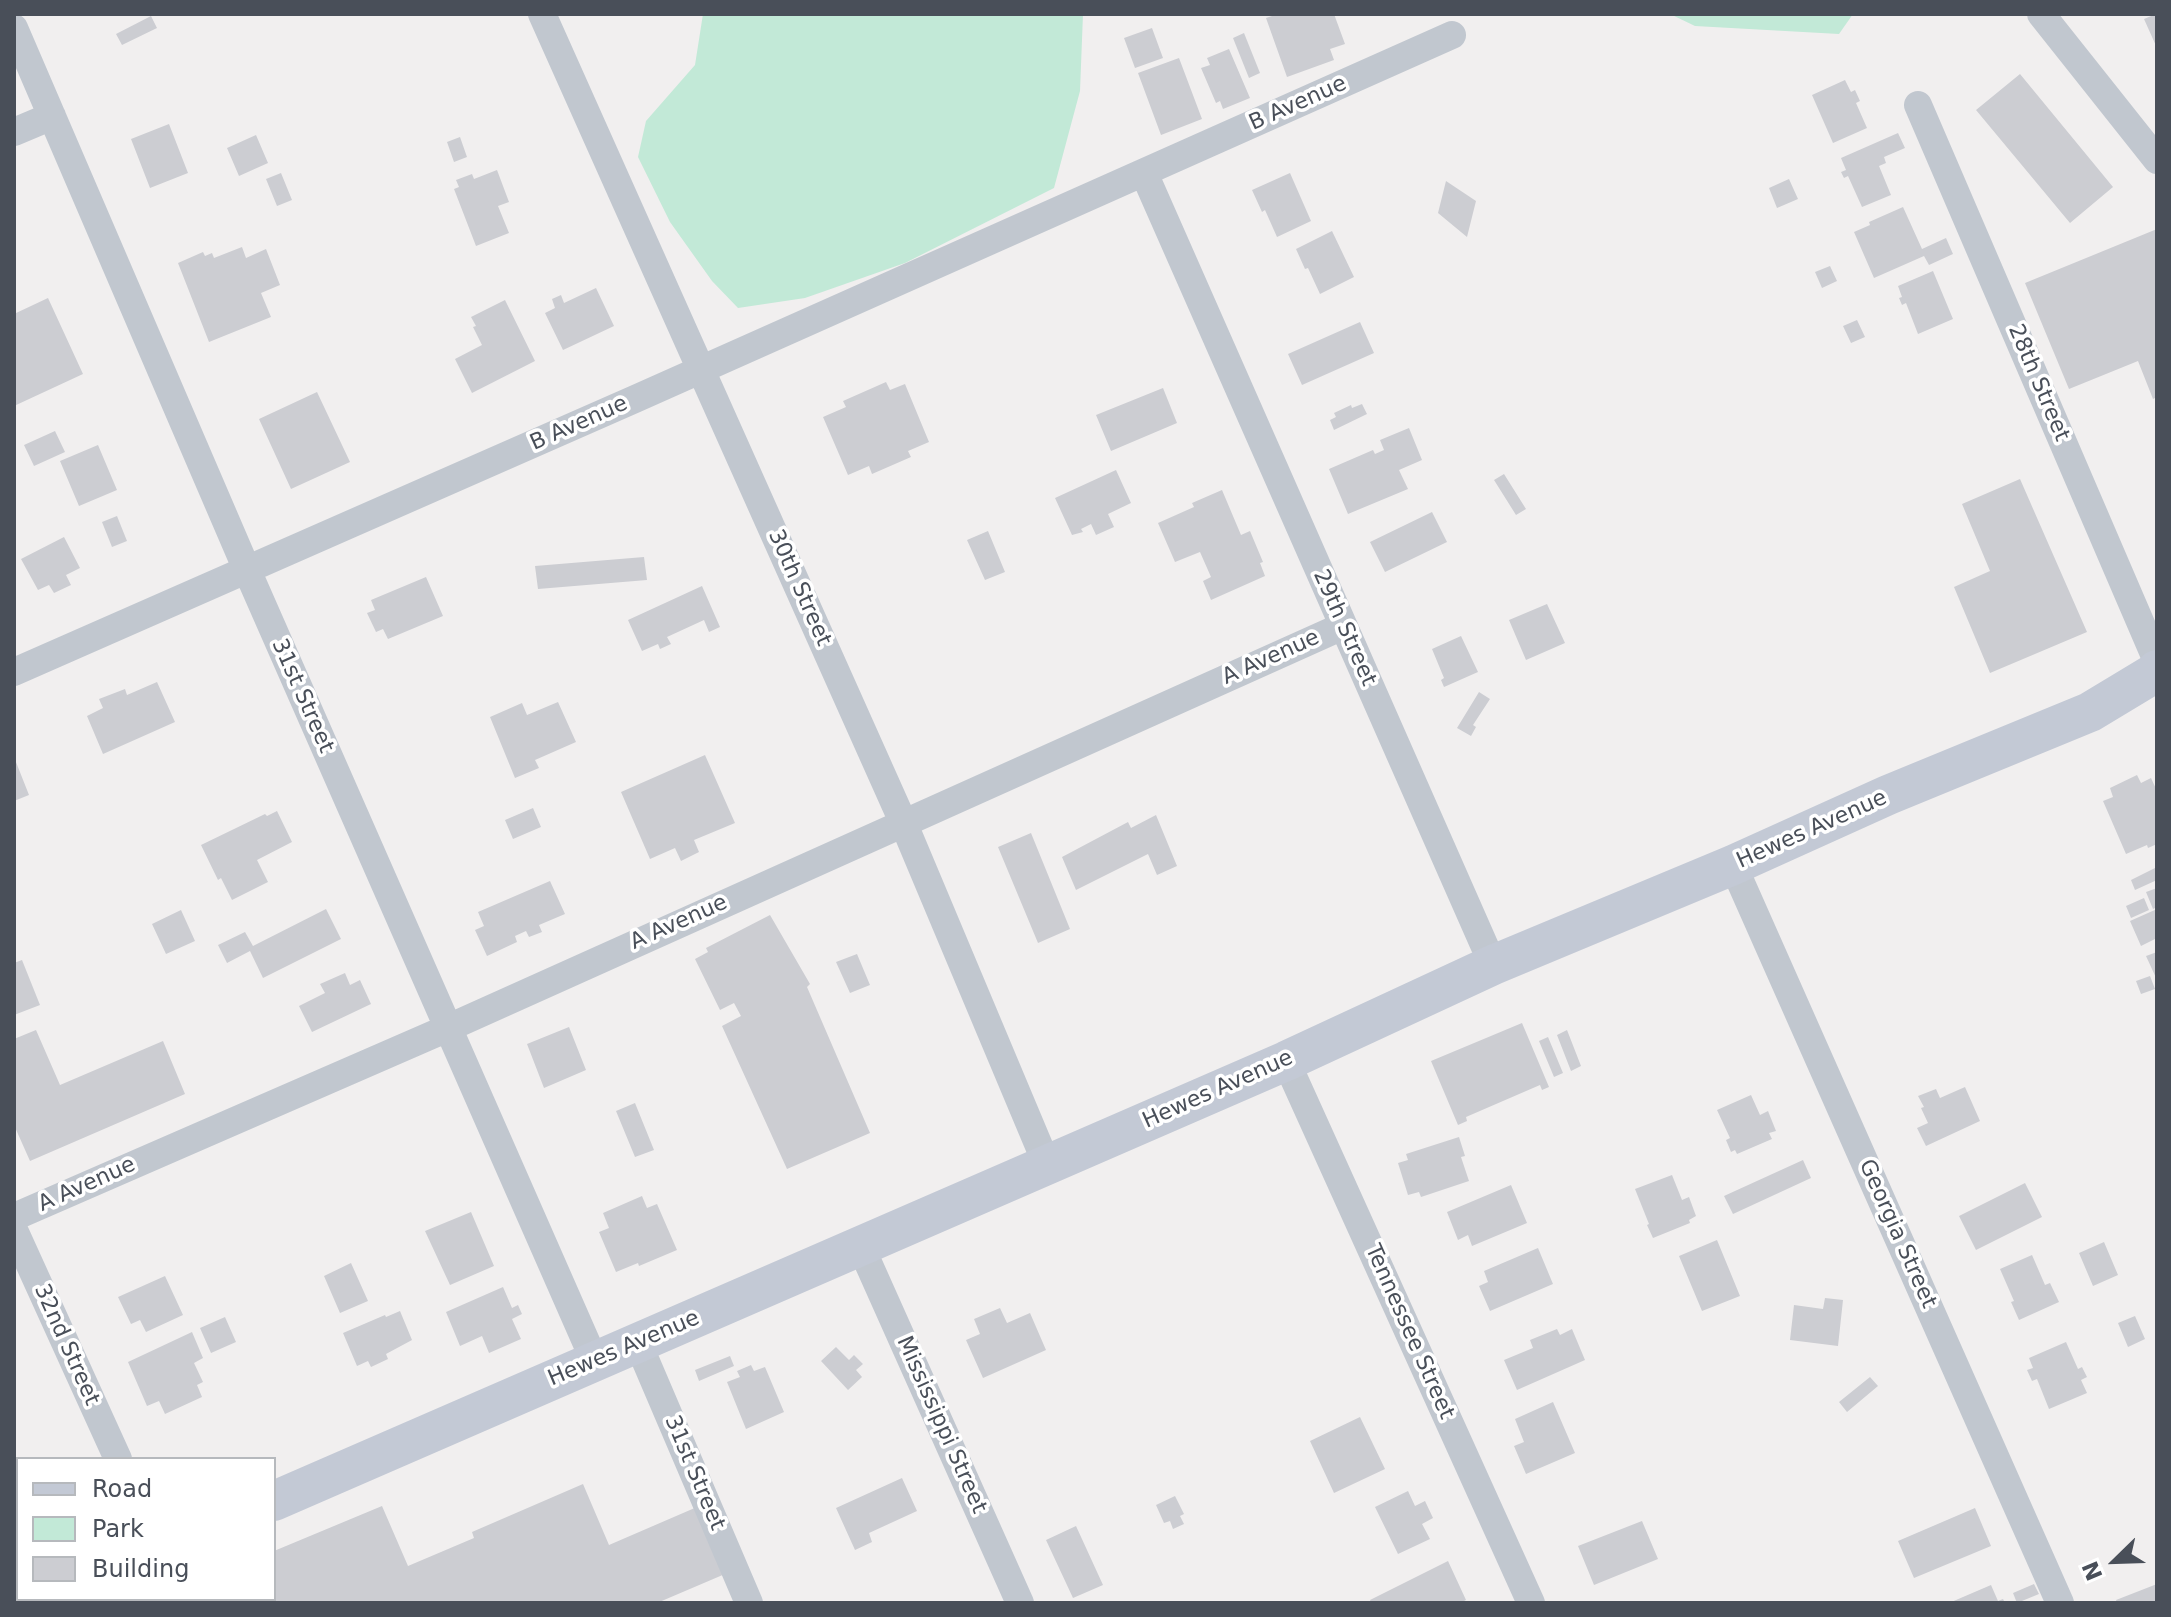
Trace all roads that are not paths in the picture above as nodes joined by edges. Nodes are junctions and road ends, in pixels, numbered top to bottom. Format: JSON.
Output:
{"nodes":[{"id":1,"x":542,"y":14,"type":"edge"},
{"id":2,"x":2041,"y":14,"type":"edge"},
{"id":3,"x":14,"y":28,"type":"edge"},
{"id":4,"x":1452,"y":35,"type":"dead end"},
{"id":5,"x":1918,"y":105,"type":"dead end"},
{"id":6,"x":52,"y":116,"type":"junction"},
{"id":7,"x":14,"y":132,"type":"edge"},
{"id":8,"x":2157,"y":160,"type":"edge"},
{"id":9,"x":1144,"y":173,"type":"junction"},
{"id":10,"x":701,"y":370,"type":"junction"},
{"id":11,"x":247,"y":570,"type":"junction"},
{"id":12,"x":1343,"y":626,"type":"junction"},
{"id":13,"x":14,"y":672,"type":"edge"},
{"id":14,"x":2156,"y":672,"type":"edge"},
{"id":15,"x":903,"y":822,"type":"junction"},
{"id":16,"x":1733,"y":865,"type":"junction"},
{"id":17,"x":1493,"y":965,"type":"junction"},
{"id":18,"x":448,"y":1028,"type":"junction"},
{"id":19,"x":1286,"y":1061,"type":"junction"},
{"id":20,"x":1047,"y":1165,"type":"junction"},
{"id":21,"x":14,"y":1217,"type":"edge"},
{"id":22,"x":14,"y":1230,"type":"edge"},
{"id":23,"x":861,"y":1247,"type":"junction"},
{"id":24,"x":638,"y":1343,"type":"junction"},
{"id":25,"x":595,"y":1362,"type":"junction"},
{"id":26,"x":117,"y":1457,"type":"edge"},
{"id":27,"x":276,"y":1500,"type":"edge"},
{"id":28,"x":749,"y":1603,"type":"edge"},
{"id":29,"x":1020,"y":1603,"type":"edge"},
{"id":30,"x":1531,"y":1603,"type":"edge"},
{"id":31,"x":2060,"y":1603,"type":"edge"}],
"edges":[{"from":1,"to":10,"type":"street","name":"30th Street"},
{"from":2,"to":8,"type":"street"},
{"from":3,"to":6,"type":"street","name":"31st Street"},
{"from":4,"to":9,"type":"street","name":"B Avenue"},
{"from":5,"to":14,"type":"street","name":"28th Street"},
{"from":6,"to":7,"type":"street"},
{"from":6,"to":11,"type":"street","name":"31st Street"},
{"from":9,"to":10,"type":"street","name":"B Avenue"},
{"from":9,"to":12,"type":"street","name":"29th Street"},
{"from":10,"to":11,"type":"street","name":"B Avenue"},
{"from":10,"to":15,"type":"street","name":"30th Street"},
{"from":11,"to":13,"type":"street","name":"B Avenue"},
{"from":11,"to":18,"type":"street","name":"31st Street"},
{"from":12,"to":15,"type":"street","name":"A Avenue"},
{"from":12,"to":17,"type":"street","name":"29th Street"},
{"from":14,"to":16,"type":"main road","name":"Hewes Avenue"},
{"from":15,"to":18,"type":"street","name":"A Avenue"},
{"from":15,"to":20,"type":"street","name":"30th Street"},
{"from":16,"to":17,"type":"main road","name":"Hewes Avenue"},
{"from":16,"to":31,"type":"street","name":"Georgia Street"},
{"from":17,"to":19,"type":"main road","name":"Hewes Avenue"},
{"from":18,"to":21,"type":"street","name":"A Avenue"},
{"from":18,"to":25,"type":"street","name":"31st Street"},
{"from":19,"to":20,"type":"main road","name":"Hewes Avenue"},
{"from":19,"to":30,"type":"street","name":"Tennessee Street"},
{"from":20,"to":23,"type":"main road","name":"Hewes Avenue"},
{"from":22,"to":26,"type":"street","name":"32nd Street"},
{"from":23,"to":24,"type":"main road","name":"Hewes Avenue"},
{"from":23,"to":29,"type":"street","name":"Mississippi Street"},
{"from":24,"to":25,"type":"main road","name":"Hewes Avenue"},
{"from":24,"to":28,"type":"street","name":"31st Street"},
{"from":25,"to":27,"type":"main road","name":"Hewes Avenue"}]}
